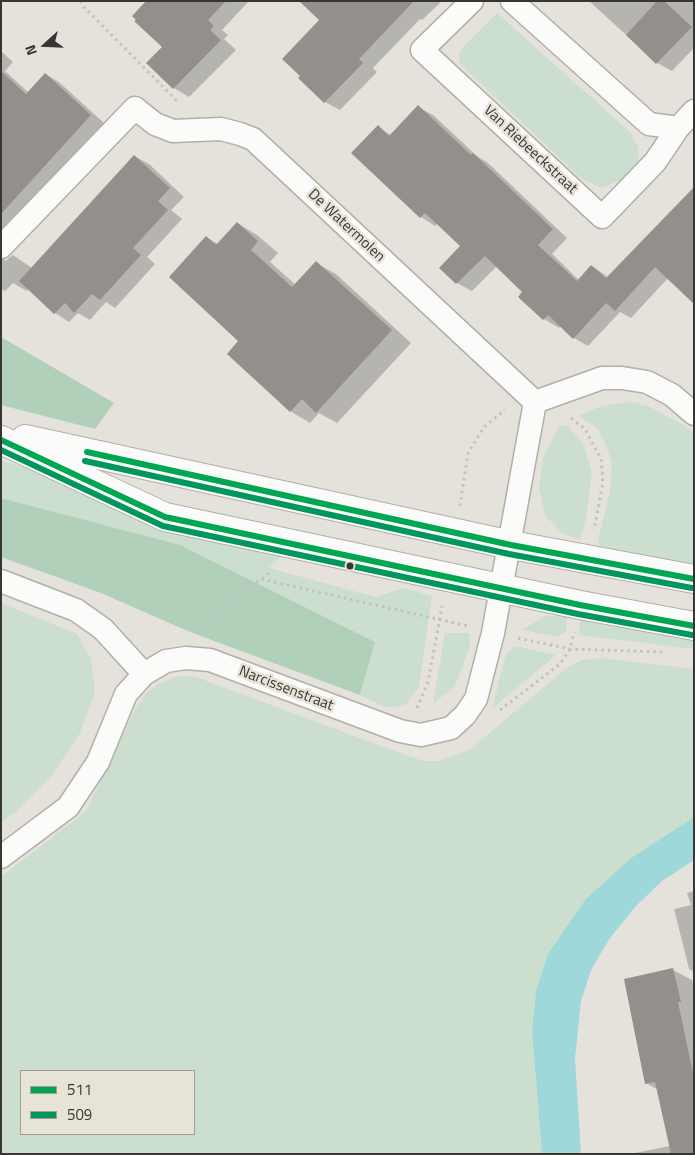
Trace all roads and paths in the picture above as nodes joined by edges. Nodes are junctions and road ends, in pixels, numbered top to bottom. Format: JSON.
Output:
{"nodes":[{"id":1,"x":81,"y":1,"type":"edge"},
{"id":2,"x":472,"y":1,"type":"edge"},
{"id":3,"x":512,"y":1,"type":"edge"},
{"id":4,"x":694,"y":111,"type":"edge"},
{"id":5,"x":678,"y":128,"type":"junction"},
{"id":6,"x":205,"y":130,"type":"junction"},
{"id":7,"x":1,"y":247,"type":"edge"},
{"id":8,"x":535,"y":402,"type":"junction"},
{"id":9,"x":694,"y":414,"type":"edge"},
{"id":10,"x":1,"y":434,"type":"edge"},
{"id":11,"x":1,"y":440,"type":"edge"},
{"id":12,"x":456,"y":531,"type":"junction"},
{"id":13,"x":511,"y":544,"type":"junction"},
{"id":14,"x":588,"y":559,"type":"junction"},
{"id":15,"x":448,"y":577,"type":"junction"},
{"id":16,"x":694,"y":579,"type":"edge"},
{"id":17,"x":1,"y":581,"type":"edge"},
{"id":18,"x":501,"y":588,"type":"junction"},
{"id":19,"x":580,"y":605,"type":"junction"},
{"id":20,"x":440,"y":619,"type":"junction"},
{"id":21,"x":694,"y":626,"type":"edge"},
{"id":22,"x":188,"y":637,"type":"dead end"},
{"id":23,"x":570,"y":649,"type":"junction"},
{"id":24,"x":675,"y":653,"type":"dead end"},
{"id":25,"x":144,"y":674,"type":"junction"},
{"id":26,"x":498,"y":712,"type":"dead end"},
{"id":27,"x":400,"y":731,"type":"junction"},
{"id":28,"x":1,"y":857,"type":"edge"}],
"edges":[{"from":1,"to":6,"type":"path"},
{"from":2,"to":5,"type":"street","name":"Van Riebeeckstraat"},
{"from":3,"to":5,"type":"street"},
{"from":4,"to":5,"type":"street","name":"Van Riebeeckstraat"},
{"from":6,"to":7,"type":"street","name":"De Watermolen"},
{"from":6,"to":8,"type":"street","name":"De Watermolen"},
{"from":8,"to":9,"type":"street"},
{"from":8,"to":12,"type":"path"},
{"from":8,"to":13,"type":"street"},
{"from":8,"to":14,"type":"path"},
{"from":10,"to":12,"type":"main road"},
{"from":11,"to":15,"type":"main road"},
{"from":12,"to":13,"type":"main road"},
{"from":13,"to":14,"type":"main road"},
{"from":13,"to":18,"type":"street"},
{"from":14,"to":16,"type":"main road"},
{"from":15,"to":18,"type":"main road"},
{"from":15,"to":20,"type":"path"},
{"from":17,"to":25,"type":"street"},
{"from":18,"to":19,"type":"main road"},
{"from":18,"to":27,"type":"street","name":"Narcissenstraat"},
{"from":19,"to":21,"type":"main road"},
{"from":19,"to":23,"type":"path"},
{"from":20,"to":22,"type":"path"},
{"from":20,"to":27,"type":"path"},
{"from":23,"to":24,"type":"path"},
{"from":23,"to":26,"type":"path"},
{"from":25,"to":27,"type":"street","name":"Narcissenstraat"},
{"from":25,"to":28,"type":"street","name":"Narcissenstraat"}]}
